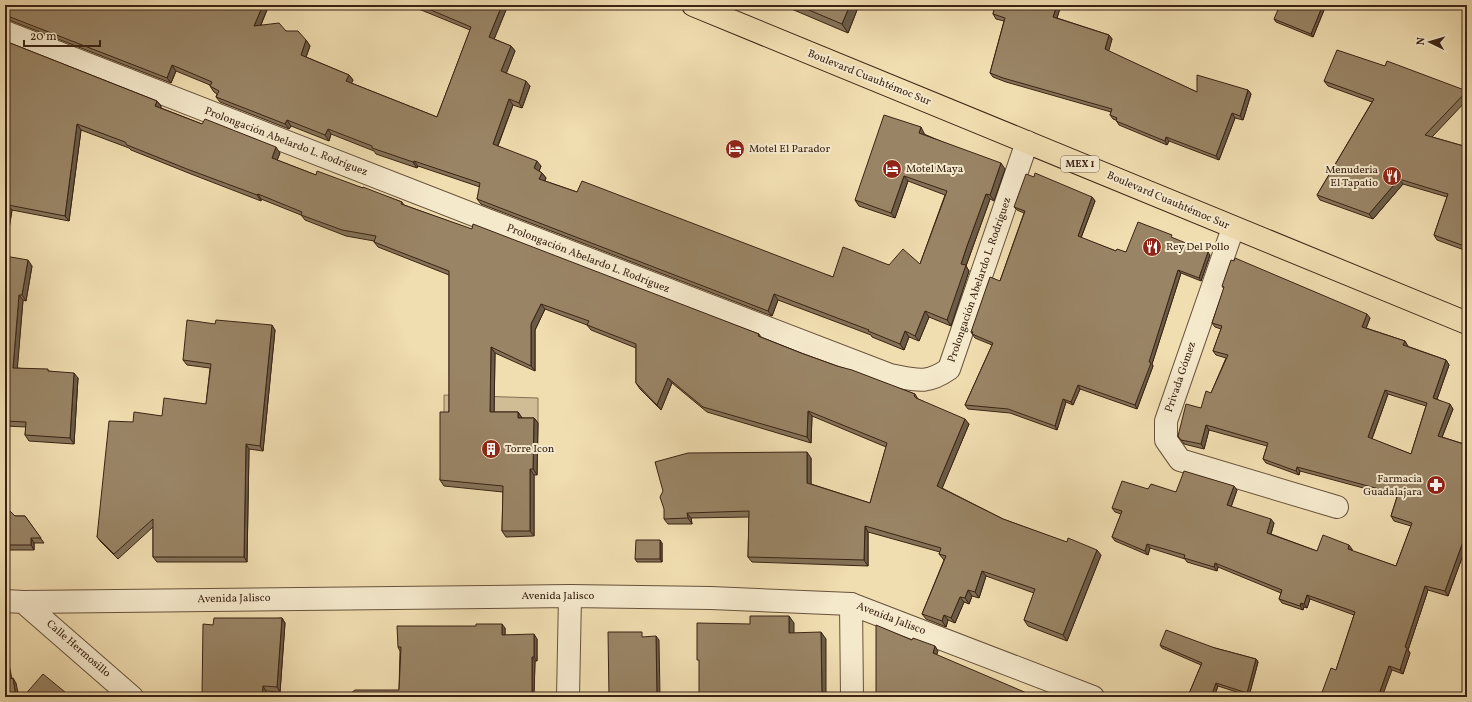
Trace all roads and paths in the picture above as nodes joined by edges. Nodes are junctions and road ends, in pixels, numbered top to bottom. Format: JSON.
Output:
{"nodes":[{"id":1,"x":693,"y":5,"type":"edge"},
{"id":2,"x":5,"y":32,"type":"edge"},
{"id":3,"x":1027,"y":142,"type":"junction"},
{"id":4,"x":1233,"y":228,"type":"junction"},
{"id":5,"x":1467,"y":323,"type":"edge"},
{"id":6,"x":1337,"y":507,"type":"dead end"},
{"id":7,"x":570,"y":596,"type":"junction"},
{"id":8,"x":14,"y":601,"type":"edge"},
{"id":9,"x":851,"y":604,"type":"junction"},
{"id":10,"x":132,"y":697,"type":"edge"},
{"id":11,"x":568,"y":697,"type":"edge"},
{"id":12,"x":852,"y":697,"type":"edge"},
{"id":13,"x":1093,"y":697,"type":"edge"}],
"edges":[{"from":1,"to":3,"type":"main road","name":"Boulevard Cuauhtémoc Sur","number":"MEX 1"},
{"from":2,"to":3,"type":"street","name":"Prolongación Abelardo L. Rodríguez"},
{"from":3,"to":4,"type":"main road","name":"Boulevard Cuauhtémoc Sur","number":"MEX 1"},
{"from":4,"to":5,"type":"main road","name":"Boulevard Cuauhtémoc Sur","number":"MEX 1"},
{"from":4,"to":6,"type":"street","name":"Privada Gómez"},
{"from":7,"to":8,"type":"street","name":"Avenida Jalisco"},
{"from":7,"to":9,"type":"street","name":"Avenida Jalisco"},
{"from":7,"to":11,"type":"street"},
{"from":8,"to":10,"type":"street","name":"Calle Hermosillo"},
{"from":9,"to":12,"type":"street"},
{"from":9,"to":13,"type":"street","name":"Avenida Jalisco"}]}
